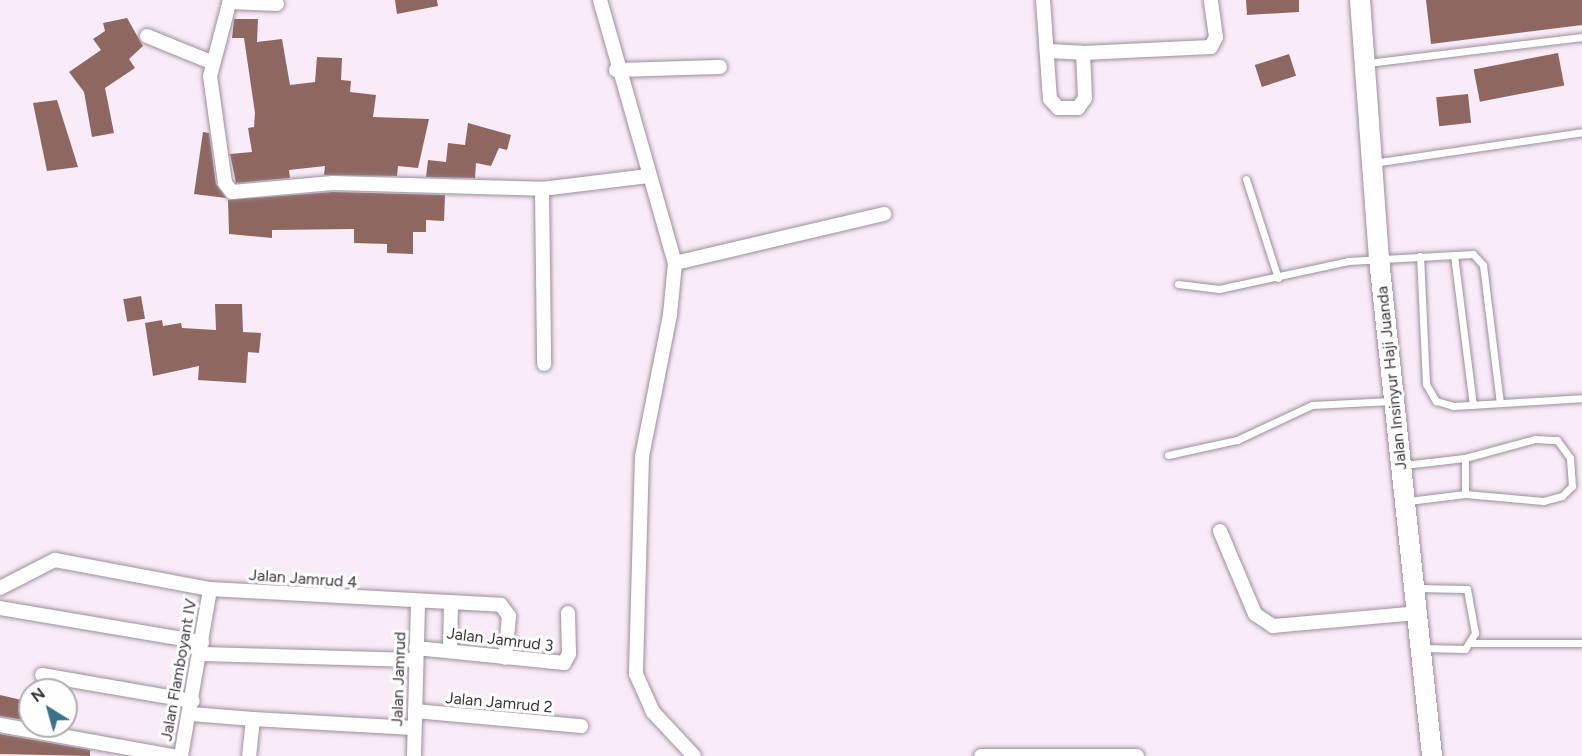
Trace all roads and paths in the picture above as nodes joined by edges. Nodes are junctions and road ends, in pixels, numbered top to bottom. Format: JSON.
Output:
{"nodes":[{"id":1,"x":600,"y":0,"type":"edge"},
{"id":2,"x":1043,"y":0,"type":"edge"},
{"id":3,"x":1211,"y":0,"type":"edge"},
{"id":4,"x":1360,"y":0,"type":"edge"},
{"id":5,"x":230,"y":1,"type":"edge"},
{"id":6,"x":277,"y":3,"type":"dead end"},
{"id":7,"x":147,"y":36,"type":"dead end"},
{"id":8,"x":1582,"y":38,"type":"edge"},
{"id":9,"x":1048,"y":51,"type":"junction"},
{"id":10,"x":1083,"y":53,"type":"junction"},
{"id":11,"x":212,"y":62,"type":"junction"},
{"id":12,"x":1365,"y":64,"type":"junction"},
{"id":13,"x":720,"y":67,"type":"dead end"},
{"id":14,"x":616,"y":70,"type":"junction"},
{"id":15,"x":1582,"y":132,"type":"edge"},
{"id":16,"x":1371,"y":163,"type":"junction"},
{"id":17,"x":648,"y":176,"type":"junction"},
{"id":18,"x":1246,"y":179,"type":"dead end"},
{"id":19,"x":542,"y":189,"type":"junction"},
{"id":20,"x":884,"y":214,"type":"dead end"},
{"id":21,"x":1454,"y":255,"type":"junction"},
{"id":22,"x":1420,"y":256,"type":"junction"},
{"id":23,"x":1379,"y":259,"type":"junction"},
{"id":24,"x":675,"y":263,"type":"junction"},
{"id":25,"x":1278,"y":279,"type":"junction"},
{"id":26,"x":1178,"y":284,"type":"dead end"},
{"id":27,"x":544,"y":364,"type":"dead end"},
{"id":28,"x":1582,"y":398,"type":"edge"},
{"id":29,"x":1396,"y":401,"type":"junction"},
{"id":30,"x":1500,"y":403,"type":"junction"},
{"id":31,"x":1473,"y":405,"type":"junction"},
{"id":32,"x":1168,"y":455,"type":"dead end"},
{"id":33,"x":1465,"y":458,"type":"junction"},
{"id":34,"x":1401,"y":465,"type":"junction"},
{"id":35,"x":1465,"y":494,"type":"junction"},
{"id":36,"x":1406,"y":502,"type":"junction"},
{"id":37,"x":1220,"y":531,"type":"dead end"},
{"id":38,"x":0,"y":588,"type":"edge"},
{"id":39,"x":1415,"y":588,"type":"junction"},
{"id":40,"x":210,"y":589,"type":"junction"},
{"id":41,"x":418,"y":602,"type":"junction"},
{"id":42,"x":451,"y":604,"type":"junction"},
{"id":43,"x":0,"y":608,"type":"edge"},
{"id":44,"x":1418,"y":612,"type":"junction"},
{"id":45,"x":568,"y":613,"type":"dead end"},
{"id":46,"x":1472,"y":643,"type":"junction"},
{"id":47,"x":1581,"y":643,"type":"edge"},
{"id":48,"x":201,"y":648,"type":"junction"},
{"id":49,"x":1421,"y":648,"type":"junction"},
{"id":50,"x":450,"y":650,"type":"junction"},
{"id":51,"x":416,"y":654,"type":"junction"},
{"id":52,"x":505,"y":658,"type":"junction"},
{"id":53,"x":42,"y":675,"type":"dead end"},
{"id":54,"x":192,"y":707,"type":"junction"},
{"id":55,"x":415,"y":711,"type":"junction"},
{"id":56,"x":253,"y":719,"type":"junction"},
{"id":57,"x":0,"y":725,"type":"edge"},
{"id":58,"x":581,"y":726,"type":"dead end"},
{"id":59,"x":413,"y":728,"type":"junction"},
{"id":60,"x":1084,"y":755,"type":"edge"},
{"id":61,"x":172,"y":756,"type":"edge"},
{"id":62,"x":181,"y":756,"type":"edge"},
{"id":63,"x":249,"y":756,"type":"edge"},
{"id":64,"x":414,"y":756,"type":"edge"},
{"id":65,"x":694,"y":756,"type":"edge"},
{"id":66,"x":981,"y":756,"type":"edge"},
{"id":67,"x":1059,"y":756,"type":"edge"},
{"id":68,"x":1129,"y":756,"type":"edge"},
{"id":69,"x":1432,"y":756,"type":"edge"}],
"edges":[{"from":1,"to":14,"type":"street"},
{"from":2,"to":9,"type":"street"},
{"from":3,"to":10,"type":"street"},
{"from":4,"to":12,"type":"main road","name":"Jalan Insinyur Haji Juanda"},
{"from":5,"to":6,"type":"street"},
{"from":5,"to":11,"type":"street"},
{"from":7,"to":11,"type":"street"},
{"from":8,"to":12,"type":"lane"},
{"from":9,"to":10,"type":"street"},
{"from":9,"to":10,"type":"street"},
{"from":11,"to":19,"type":"street"},
{"from":12,"to":16,"type":"main road","name":"Jalan Insinyur Haji Juanda"},
{"from":13,"to":14,"type":"street"},
{"from":14,"to":17,"type":"street"},
{"from":15,"to":16,"type":"lane"},
{"from":16,"to":23,"type":"main road","name":"Jalan Insinyur Haji Juanda"},
{"from":17,"to":19,"type":"street"},
{"from":17,"to":24,"type":"street"},
{"from":18,"to":25,"type":"lane"},
{"from":19,"to":27,"type":"street"},
{"from":20,"to":24,"type":"street"},
{"from":21,"to":22,"type":"lane"},
{"from":21,"to":30,"type":"lane"},
{"from":21,"to":31,"type":"lane"},
{"from":22,"to":23,"type":"lane"},
{"from":22,"to":31,"type":"lane"},
{"from":23,"to":25,"type":"lane"},
{"from":23,"to":29,"type":"main road","name":"Jalan Insinyur Haji Juanda"},
{"from":24,"to":65,"type":"street"},
{"from":25,"to":26,"type":"lane"},
{"from":28,"to":30,"type":"lane"},
{"from":29,"to":32,"type":"lane"},
{"from":29,"to":34,"type":"main road","name":"Jalan Insinyur Haji Juanda"},
{"from":30,"to":31,"type":"lane"},
{"from":33,"to":34,"type":"lane"},
{"from":33,"to":35,"type":"lane"},
{"from":33,"to":35,"type":"lane"},
{"from":34,"to":36,"type":"main road","name":"Jalan Insinyur Haji Juanda"},
{"from":35,"to":36,"type":"lane"},
{"from":36,"to":39,"type":"main road","name":"Jalan Insinyur Haji Juanda"},
{"from":37,"to":44,"type":"street"},
{"from":38,"to":40,"type":"street","name":"Jalan Jamrud 4"},
{"from":39,"to":44,"type":"main road","name":"Jalan Insinyur Haji Juanda"},
{"from":39,"to":46,"type":"lane"},
{"from":40,"to":41,"type":"street","name":"Jalan Jamrud 4"},
{"from":40,"to":48,"type":"street","name":"Jalan Flamboyant IV"},
{"from":41,"to":42,"type":"street","name":"Jalan Jamrud 4"},
{"from":41,"to":51,"type":"street","name":"Jalan Jamrud"},
{"from":42,"to":50,"type":"street"},
{"from":42,"to":52,"type":"street","name":"Jalan Jamrud 4"},
{"from":43,"to":48,"type":"street","name":"Jalan Jamrud 3"},
{"from":44,"to":49,"type":"main road","name":"Jalan Insinyur Haji Juanda"},
{"from":45,"to":52,"type":"street","name":"Jalan Jamrud 3"},
{"from":46,"to":47,"type":"lane"},
{"from":46,"to":49,"type":"lane"},
{"from":48,"to":51,"type":"street","name":"Jalan Jamrud 3"},
{"from":48,"to":54,"type":"street","name":"Jalan Flamboyant IV"},
{"from":49,"to":69,"type":"main road","name":"Jalan Insinyur Haji Juanda"},
{"from":50,"to":51,"type":"street","name":"Jalan Jamrud 3"},
{"from":50,"to":52,"type":"street","name":"Jalan Jamrud 3"},
{"from":51,"to":55,"type":"street","name":"Jalan Jamrud"},
{"from":53,"to":54,"type":"street"},
{"from":54,"to":56,"type":"street"},
{"from":54,"to":62,"type":"street","name":"Jalan Flamboyant IV"},
{"from":55,"to":58,"type":"street","name":"Jalan Jamrud 2"},
{"from":55,"to":59,"type":"street","name":"Jalan Jamrud"},
{"from":56,"to":59,"type":"street"},
{"from":56,"to":63,"type":"street"},
{"from":57,"to":61,"type":"street"},
{"from":59,"to":64,"type":"street","name":"Jalan Jamrud"},
{"from":60,"to":67,"type":"street"},
{"from":60,"to":68,"type":"street"},
{"from":66,"to":67,"type":"street"}]}
